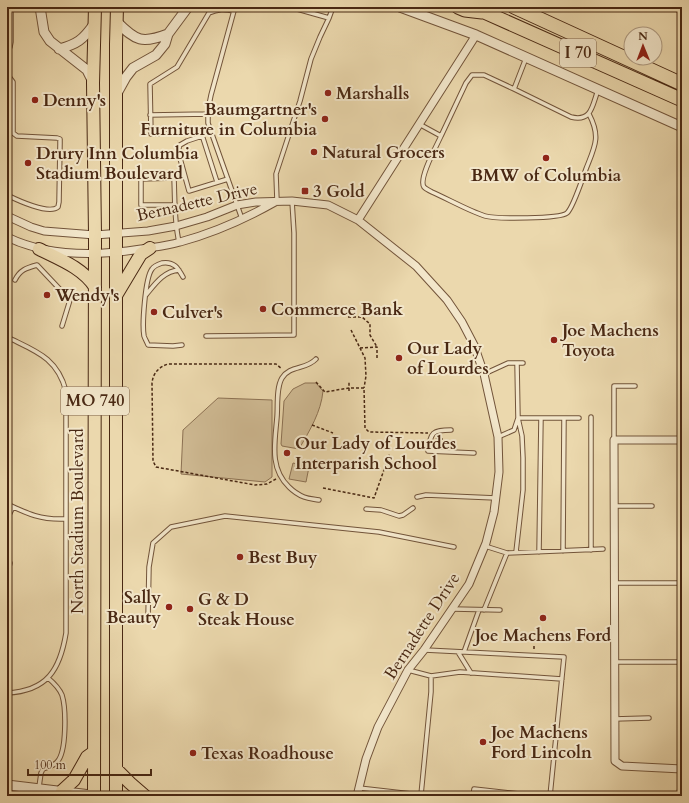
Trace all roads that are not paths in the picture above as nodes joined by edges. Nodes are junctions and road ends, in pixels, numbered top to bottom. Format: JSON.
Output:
{"nodes":[{"id":1,"x":11,"y":7,"type":"edge"},
{"id":2,"x":40,"y":7,"type":"edge"},
{"id":3,"x":95,"y":7,"type":"edge"},
{"id":4,"x":117,"y":7,"type":"edge"},
{"id":5,"x":188,"y":7,"type":"edge"},
{"id":6,"x":290,"y":7,"type":"edge"},
{"id":7,"x":333,"y":7,"type":"edge"},
{"id":8,"x":400,"y":7,"type":"edge"},
{"id":9,"x":458,"y":7,"type":"edge"},
{"id":10,"x":473,"y":7,"type":"edge"},
{"id":11,"x":514,"y":7,"type":"edge"},
{"id":12,"x":678,"y":7,"type":"edge"},
{"id":13,"x":235,"y":9,"type":"edge"},
{"id":14,"x":486,"y":12,"type":"junction"},
{"id":15,"x":682,"y":14,"type":"edge"},
{"id":16,"x":330,"y":18,"type":"junction"},
{"id":17,"x":117,"y":22,"type":"junction"},
{"id":18,"x":94,"y":24,"type":"junction"},
{"id":19,"x":168,"y":34,"type":"junction"},
{"id":20,"x":476,"y":34,"type":"junction"},
{"id":21,"x":59,"y":49,"type":"junction"},
{"id":22,"x":7,"y":51,"type":"edge"},
{"id":23,"x":527,"y":57,"type":"junction"},
{"id":24,"x":7,"y":78,"type":"edge"},
{"id":25,"x":93,"y":83,"type":"junction"},
{"id":26,"x":682,"y":84,"type":"edge"},
{"id":27,"x":514,"y":89,"type":"junction"},
{"id":28,"x":598,"y":89,"type":"junction"},
{"id":29,"x":116,"y":95,"type":"junction"},
{"id":30,"x":682,"y":100,"type":"edge"},
{"id":31,"x":208,"y":114,"type":"junction"},
{"id":32,"x":589,"y":114,"type":"junction"},
{"id":33,"x":150,"y":115,"type":"junction"},
{"id":34,"x":419,"y":124,"type":"junction"},
{"id":35,"x":682,"y":127,"type":"edge"},
{"id":36,"x":211,"y":132,"type":"junction"},
{"id":37,"x":202,"y":134,"type":"junction"},
{"id":38,"x":441,"y":136,"type":"junction"},
{"id":39,"x":216,"y":144,"type":"junction"},
{"id":40,"x":206,"y":148,"type":"junction"},
{"id":41,"x":228,"y":179,"type":"junction"},
{"id":42,"x":217,"y":182,"type":"junction"},
{"id":43,"x":7,"y":195,"type":"edge"},
{"id":44,"x":277,"y":201,"type":"junction"},
{"id":45,"x":292,"y":201,"type":"junction"},
{"id":46,"x":175,"y":205,"type":"junction"},
{"id":47,"x":237,"y":205,"type":"junction"},
{"id":48,"x":7,"y":216,"type":"edge"},
{"id":49,"x":242,"y":219,"type":"junction"},
{"id":50,"x":358,"y":220,"type":"junction"},
{"id":51,"x":176,"y":226,"type":"junction"},
{"id":52,"x":116,"y":234,"type":"junction"},
{"id":53,"x":95,"y":235,"type":"junction"},
{"id":54,"x":7,"y":237,"type":"edge"},
{"id":55,"x":179,"y":242,"type":"junction"},
{"id":56,"x":150,"y":248,"type":"junction"},
{"id":57,"x":39,"y":249,"type":"junction"},
{"id":58,"x":95,"y":253,"type":"junction"},
{"id":59,"x":116,"y":253,"type":"junction"},
{"id":60,"x":179,"y":270,"type":"junction"},
{"id":61,"x":183,"y":277,"type":"dead end"},
{"id":62,"x":15,"y":280,"type":"dead end"},
{"id":63,"x":95,"y":287,"type":"junction"},
{"id":64,"x":116,"y":295,"type":"junction"},
{"id":65,"x":145,"y":296,"type":"junction"},
{"id":66,"x":62,"y":326,"type":"dead end"},
{"id":67,"x":206,"y":336,"type":"dead end"},
{"id":68,"x":7,"y":337,"type":"edge"},
{"id":69,"x":182,"y":345,"type":"dead end"},
{"id":70,"x":316,"y":359,"type":"dead end"},
{"id":71,"x":517,"y":363,"type":"junction"},
{"id":72,"x":523,"y":363,"type":"dead end"},
{"id":73,"x":484,"y":374,"type":"junction"},
{"id":74,"x":635,"y":386,"type":"dead end"},
{"id":75,"x":591,"y":417,"type":"dead end"},
{"id":76,"x":518,"y":418,"type":"junction"},
{"id":77,"x":541,"y":418,"type":"junction"},
{"id":78,"x":564,"y":418,"type":"junction"},
{"id":79,"x":579,"y":418,"type":"dead end"},
{"id":80,"x":451,"y":430,"type":"dead end"},
{"id":81,"x":498,"y":437,"type":"junction"},
{"id":82,"x":614,"y":440,"type":"junction"},
{"id":83,"x":682,"y":440,"type":"edge"},
{"id":84,"x":474,"y":453,"type":"dead end"},
{"id":85,"x":417,"y":497,"type":"dead end"},
{"id":86,"x":496,"y":498,"type":"junction"},
{"id":87,"x":319,"y":500,"type":"dead end"},
{"id":88,"x":7,"y":504,"type":"edge"},
{"id":89,"x":614,"y":506,"type":"junction"},
{"id":90,"x":652,"y":506,"type":"dead end"},
{"id":91,"x":13,"y":507,"type":"junction"},
{"id":92,"x":366,"y":508,"type":"dead end"},
{"id":93,"x":413,"y":508,"type":"dead end"},
{"id":94,"x":7,"y":519,"type":"edge"},
{"id":95,"x":65,"y":520,"type":"junction"},
{"id":96,"x":485,"y":546,"type":"junction"},
{"id":97,"x":454,"y":547,"type":"dead end"},
{"id":98,"x":604,"y":549,"type":"dead end"},
{"id":99,"x":591,"y":550,"type":"junction"},
{"id":100,"x":563,"y":551,"type":"junction"},
{"id":101,"x":516,"y":552,"type":"junction"},
{"id":102,"x":539,"y":552,"type":"junction"},
{"id":103,"x":507,"y":553,"type":"junction"},
{"id":104,"x":7,"y":556,"type":"edge"},
{"id":105,"x":7,"y":575,"type":"edge"},
{"id":106,"x":614,"y":583,"type":"junction"},
{"id":107,"x":682,"y":583,"type":"edge"},
{"id":108,"x":452,"y":609,"type":"junction"},
{"id":109,"x":479,"y":610,"type":"junction"},
{"id":110,"x":484,"y":610,"type":"junction"},
{"id":111,"x":500,"y":610,"type":"dead end"},
{"id":112,"x":148,"y":617,"type":"dead end"},
{"id":113,"x":424,"y":650,"type":"junction"},
{"id":114,"x":458,"y":652,"type":"junction"},
{"id":115,"x":464,"y":652,"type":"junction"},
{"id":116,"x":614,"y":662,"type":"junction"},
{"id":117,"x":682,"y":662,"type":"edge"},
{"id":118,"x":408,"y":670,"type":"junction"},
{"id":119,"x":471,"y":673,"type":"junction"},
{"id":120,"x":431,"y":676,"type":"junction"},
{"id":121,"x":48,"y":678,"type":"junction"},
{"id":122,"x":562,"y":679,"type":"junction"},
{"id":123,"x":7,"y":693,"type":"edge"},
{"id":124,"x":8,"y":718,"type":"dead end"},
{"id":125,"x":649,"y":718,"type":"dead end"},
{"id":126,"x":614,"y":719,"type":"junction"},
{"id":127,"x":94,"y":752,"type":"junction"},
{"id":128,"x":8,"y":765,"type":"dead end"},
{"id":129,"x":116,"y":769,"type":"junction"},
{"id":130,"x":680,"y":769,"type":"edge"},
{"id":131,"x":7,"y":785,"type":"edge"},
{"id":132,"x":359,"y":788,"type":"junction"},
{"id":133,"x":39,"y":789,"type":"junction"},
{"id":134,"x":62,"y":791,"type":"junction"},
{"id":135,"x":421,"y":795,"type":"junction"},
{"id":136,"x":95,"y":796,"type":"edge"},
{"id":137,"x":116,"y":796,"type":"edge"},
{"id":138,"x":145,"y":796,"type":"edge"},
{"id":139,"x":357,"y":796,"type":"edge"},
{"id":140,"x":429,"y":796,"type":"edge"},
{"id":141,"x":473,"y":796,"type":"edge"},
{"id":142,"x":538,"y":796,"type":"edge"},
{"id":143,"x":550,"y":796,"type":"edge"}],
"edges":[{"from":1,"to":22,"type":"lane"},
{"from":2,"to":21,"type":"street"},
{"from":3,"to":18,"type":"main road","name":"North Stadium Boulevard","number":"MO 740"},
{"from":4,"to":17,"type":"main road","number":"MO 740"},
{"from":5,"to":19,"type":"street"},
{"from":6,"to":16,"type":"lane"},
{"from":7,"to":16,"type":"lane"},
{"from":8,"to":20,"type":"street"},
{"from":9,"to":14,"type":"highway"},
{"from":10,"to":14,"type":"highway","number":"I 70"},
{"from":11,"to":26,"type":"highway","number":"I 70"},
{"from":12,"to":15,"type":"lane"},
{"from":13,"to":31,"type":"lane"},
{"from":13,"to":33,"type":"lane"},
{"from":14,"to":30,"type":"highway","number":"I 70"},
{"from":16,"to":44,"type":"lane"},
{"from":17,"to":19,"type":"street"},
{"from":17,"to":29,"type":"main road","number":"MO 740"},
{"from":18,"to":21,"type":"street"},
{"from":18,"to":25,"type":"main road","name":"North Stadium Boulevard","number":"MO 740"},
{"from":19,"to":29,"type":"street"},
{"from":20,"to":23,"type":"street"},
{"from":20,"to":34,"type":"street"},
{"from":21,"to":25,"type":"street"},
{"from":23,"to":27,"type":"lane"},
{"from":23,"to":28,"type":"street"},
{"from":24,"to":43,"type":"lane"},
{"from":25,"to":53,"type":"main road","name":"North Stadium Boulevard","number":"MO 740"},
{"from":27,"to":32,"type":"lane"},
{"from":27,"to":38,"type":"lane"},
{"from":28,"to":32,"type":"lane"},
{"from":28,"to":35,"type":"street"},
{"from":29,"to":52,"type":"main road","number":"MO 740"},
{"from":31,"to":33,"type":"lane"},
{"from":31,"to":36,"type":"lane"},
{"from":32,"to":38,"type":"lane"},
{"from":33,"to":37,"type":"lane"},
{"from":34,"to":38,"type":"lane"},
{"from":34,"to":50,"type":"street"},
{"from":36,"to":37,"type":"lane"},
{"from":36,"to":39,"type":"lane"},
{"from":37,"to":40,"type":"lane"},
{"from":37,"to":42,"type":"lane"},
{"from":39,"to":40,"type":"lane"},
{"from":39,"to":41,"type":"lane"},
{"from":40,"to":42,"type":"lane"},
{"from":41,"to":42,"type":"lane"},
{"from":41,"to":47,"type":"lane"},
{"from":44,"to":45,"type":"street","name":"Bernadette Drive"},
{"from":44,"to":47,"type":"street","name":"Bernadette Drive"},
{"from":44,"to":49,"type":"street","name":"Bernadette Drive"},
{"from":45,"to":50,"type":"street","name":"Bernadette Drive"},
{"from":45,"to":67,"type":"lane"},
{"from":46,"to":46,"type":"lane"},
{"from":46,"to":51,"type":"lane"},
{"from":47,"to":49,"type":"lane"},
{"from":47,"to":51,"type":"street","name":"Bernadette Drive"},
{"from":48,"to":53,"type":"street","name":"Bernadette Drive"},
{"from":49,"to":55,"type":"street","name":"Bernadette Drive"},
{"from":50,"to":73,"type":"street","name":"Bernadette Drive"},
{"from":51,"to":52,"type":"street","name":"Bernadette Drive"},
{"from":51,"to":55,"type":"lane"},
{"from":52,"to":53,"type":"street","name":"Bernadette Drive"},
{"from":52,"to":59,"type":"main road","number":"MO 740"},
{"from":53,"to":58,"type":"main road","name":"North Stadium Boulevard","number":"MO 740"},
{"from":54,"to":57,"type":"street","name":"Bernadette Drive"},
{"from":55,"to":56,"type":"street","name":"Bernadette Drive"},
{"from":56,"to":59,"type":"street","name":"Bernadette Drive"},
{"from":56,"to":64,"type":"main road"},
{"from":57,"to":58,"type":"street","name":"Bernadette Drive"},
{"from":57,"to":63,"type":"main road"},
{"from":58,"to":59,"type":"street","name":"Bernadette Drive"},
{"from":58,"to":63,"type":"main road","name":"North Stadium Boulevard","number":"MO 740"},
{"from":59,"to":64,"type":"main road","number":"MO 740"},
{"from":60,"to":61,"type":"lane"},
{"from":60,"to":65,"type":"lane"},
{"from":60,"to":65,"type":"lane"},
{"from":62,"to":66,"type":"lane"},
{"from":63,"to":127,"type":"main road","name":"North Stadium Boulevard","number":"MO 740"},
{"from":64,"to":129,"type":"main road","number":"MO 740"},
{"from":65,"to":69,"type":"lane"},
{"from":68,"to":95,"type":"lane"},
{"from":70,"to":87,"type":"lane"},
{"from":71,"to":72,"type":"lane"},
{"from":71,"to":73,"type":"lane"},
{"from":71,"to":76,"type":"lane"},
{"from":73,"to":81,"type":"street","name":"Bernadette Drive"},
{"from":74,"to":82,"type":"lane"},
{"from":75,"to":99,"type":"lane"},
{"from":76,"to":77,"type":"lane"},
{"from":76,"to":81,"type":"lane"},
{"from":76,"to":101,"type":"lane"},
{"from":77,"to":78,"type":"lane"},
{"from":77,"to":102,"type":"lane"},
{"from":78,"to":79,"type":"lane"},
{"from":78,"to":100,"type":"lane"},
{"from":80,"to":84,"type":"lane"},
{"from":81,"to":86,"type":"street","name":"Bernadette Drive"},
{"from":82,"to":83,"type":"street"},
{"from":82,"to":89,"type":"street"},
{"from":85,"to":86,"type":"lane"},
{"from":86,"to":96,"type":"street","name":"Bernadette Drive"},
{"from":88,"to":91,"type":"lane"},
{"from":89,"to":90,"type":"lane"},
{"from":89,"to":106,"type":"street"},
{"from":91,"to":94,"type":"lane"},
{"from":91,"to":95,"type":"lane"},
{"from":92,"to":93,"type":"lane"},
{"from":95,"to":121,"type":"lane"},
{"from":96,"to":103,"type":"lane"},
{"from":96,"to":108,"type":"street","name":"Bernadette Drive"},
{"from":97,"to":112,"type":"lane"},
{"from":98,"to":99,"type":"lane"},
{"from":99,"to":100,"type":"lane"},
{"from":100,"to":102,"type":"lane"},
{"from":101,"to":102,"type":"lane"},
{"from":101,"to":103,"type":"lane"},
{"from":103,"to":110,"type":"lane"},
{"from":104,"to":105,"type":"lane"},
{"from":106,"to":107,"type":"lane"},
{"from":106,"to":116,"type":"street"},
{"from":108,"to":109,"type":"lane"},
{"from":108,"to":113,"type":"street","name":"Bernadette Drive"},
{"from":109,"to":110,"type":"lane"},
{"from":109,"to":115,"type":"lane"},
{"from":110,"to":111,"type":"lane"},
{"from":113,"to":114,"type":"lane"},
{"from":113,"to":118,"type":"street","name":"Bernadette Drive"},
{"from":114,"to":115,"type":"lane"},
{"from":114,"to":119,"type":"lane"},
{"from":115,"to":122,"type":"lane"},
{"from":116,"to":117,"type":"lane"},
{"from":116,"to":126,"type":"street"},
{"from":118,"to":120,"type":"lane"},
{"from":118,"to":132,"type":"street","name":"Bernadette Drive"},
{"from":119,"to":120,"type":"lane"},
{"from":119,"to":122,"type":"lane"},
{"from":120,"to":135,"type":"lane"},
{"from":121,"to":123,"type":"lane"},
{"from":121,"to":133,"type":"lane"},
{"from":122,"to":143,"type":"lane"},
{"from":124,"to":128,"type":"lane"},
{"from":125,"to":126,"type":"lane"},
{"from":126,"to":130,"type":"street"},
{"from":127,"to":134,"type":"main road"},
{"from":127,"to":136,"type":"main road","name":"North Stadium Boulevard","number":"MO 740"},
{"from":129,"to":137,"type":"main road","number":"MO 740"},
{"from":129,"to":138,"type":"main road"},
{"from":131,"to":133,"type":"street"},
{"from":132,"to":135,"type":"lane"},
{"from":132,"to":139,"type":"street","name":"Bernadette Drive"},
{"from":133,"to":134,"type":"street"},
{"from":134,"to":136,"type":"street"},
{"from":135,"to":140,"type":"lane"},
{"from":141,"to":142,"type":"lane"}]}
